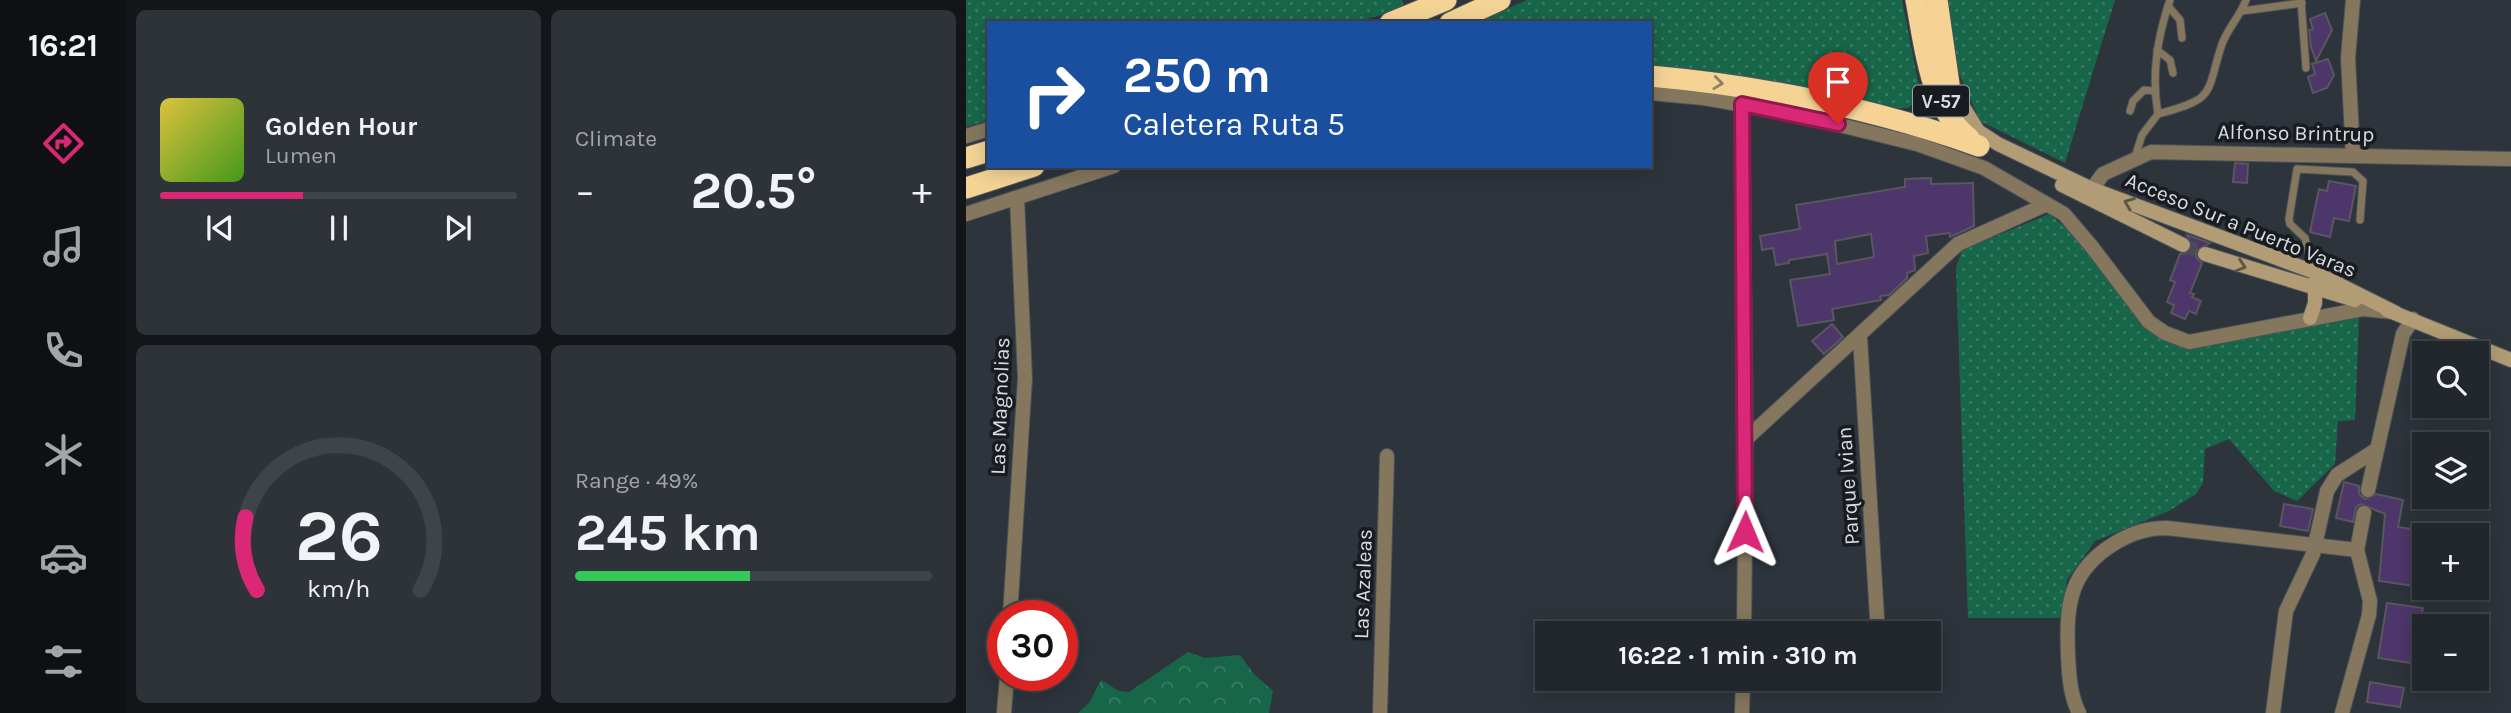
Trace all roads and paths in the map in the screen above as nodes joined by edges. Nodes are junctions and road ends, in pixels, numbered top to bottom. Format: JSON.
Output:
{"nodes":[{"id":1,"x":1446,"y":0,"type":"edge"},
{"id":2,"x":1500,"y":0,"type":"edge"},
{"id":3,"x":1916,"y":0,"type":"edge"},
{"id":4,"x":1937,"y":0,"type":"edge"},
{"id":5,"x":2246,"y":0,"type":"edge"},
{"id":6,"x":2353,"y":0,"type":"edge"},
{"id":7,"x":2302,"y":1,"type":"edge"},
{"id":8,"x":2169,"y":3,"type":"edge"},
{"id":9,"x":2242,"y":11,"type":"junction"},
{"id":10,"x":1395,"y":21,"type":"edge"},
{"id":11,"x":1454,"y":21,"type":"edge"},
{"id":12,"x":2182,"y":38,"type":"dead end"},
{"id":13,"x":1924,"y":43,"type":"junction"},
{"id":14,"x":2157,"y":50,"type":"junction"},
{"id":15,"x":2306,"y":68,"type":"dead end"},
{"id":16,"x":2173,"y":73,"type":"dead end"},
{"id":17,"x":1652,"y":76,"type":"edge"},
{"id":18,"x":1950,"y":84,"type":"junction"},
{"id":19,"x":2154,"y":91,"type":"junction"},
{"id":20,"x":1652,"y":93,"type":"edge"},
{"id":21,"x":1742,"y":104,"type":"junction"},
{"id":22,"x":2130,"y":111,"type":"dead end"},
{"id":23,"x":2158,"y":114,"type":"junction"},
{"id":24,"x":987,"y":130,"type":"edge"},
{"id":25,"x":966,"y":136,"type":"edge"},
{"id":26,"x":1979,"y":146,"type":"junction"},
{"id":27,"x":987,"y":152,"type":"edge"},
{"id":28,"x":2353,"y":155,"type":"junction"},
{"id":29,"x":2135,"y":157,"type":"junction"},
{"id":30,"x":966,"y":158,"type":"edge"},
{"id":31,"x":2511,"y":159,"type":"edge"},
{"id":32,"x":1028,"y":168,"type":"edge"},
{"id":33,"x":1108,"y":168,"type":"edge"},
{"id":34,"x":966,"y":188,"type":"edge"},
{"id":35,"x":2092,"y":189,"type":"junction"},
{"id":36,"x":1017,"y":198,"type":"junction"},
{"id":37,"x":2047,"y":204,"type":"junction"},
{"id":38,"x":966,"y":214,"type":"edge"},
{"id":39,"x":2360,"y":220,"type":"dead end"},
{"id":40,"x":2183,"y":245,"type":"tunnel mouth"},
{"id":41,"x":2205,"y":254,"type":"tunnel mouth"},
{"id":42,"x":2314,"y":272,"type":"junction"},
{"id":43,"x":2316,"y":288,"type":"junction"},
{"id":44,"x":2396,"y":313,"type":"junction"},
{"id":45,"x":2310,"y":318,"type":"junction"},
{"id":46,"x":2413,"y":319,"type":"junction"},
{"id":47,"x":1860,"y":337,"type":"junction"},
{"id":48,"x":2511,"y":360,"type":"edge"},
{"id":49,"x":1746,"y":439,"type":"junction"},
{"id":50,"x":2376,"y":450,"type":"junction"},
{"id":51,"x":1387,"y":456,"type":"dead end"},
{"id":52,"x":2368,"y":490,"type":"dead end"},
{"id":53,"x":2364,"y":513,"type":"dead end"},
{"id":54,"x":2315,"y":546,"type":"junction"},
{"id":55,"x":2357,"y":550,"type":"junction"},
{"id":56,"x":1011,"y":600,"type":"edge"},
{"id":57,"x":1744,"y":621,"type":"edge"},
{"id":58,"x":1877,"y":621,"type":"edge"},
{"id":59,"x":1006,"y":691,"type":"edge"},
{"id":60,"x":1743,"y":691,"type":"edge"},
{"id":61,"x":2271,"y":709,"type":"edge"},
{"id":62,"x":1004,"y":713,"type":"edge"},
{"id":63,"x":1380,"y":713,"type":"edge"},
{"id":64,"x":1742,"y":713,"type":"edge"},
{"id":65,"x":2079,"y":713,"type":"edge"},
{"id":66,"x":2342,"y":713,"type":"edge"}],
"edges":[{"from":1,"to":10,"type":"highway"},
{"from":2,"to":11,"type":"highway"},
{"from":3,"to":13,"type":"highway","number":"V-57"},
{"from":4,"to":18,"type":"highway"},
{"from":5,"to":9,"type":"lane"},
{"from":6,"to":28,"type":"street"},
{"from":7,"to":9,"type":"lane"},
{"from":7,"to":15,"type":"lane"},
{"from":8,"to":12,"type":"lane"},
{"from":8,"to":14,"type":"lane"},
{"from":9,"to":23,"type":"lane"},
{"from":13,"to":18,"type":"highway","number":"V-57"},
{"from":13,"to":26,"type":"highway","number":"V-57"},
{"from":14,"to":16,"type":"lane"},
{"from":14,"to":19,"type":"lane"},
{"from":17,"to":26,"type":"highway","one_way":true},
{"from":18,"to":35,"type":"main road","name":"Acceso Sur a Puerto Varas","number":"V-57"},
{"from":19,"to":22,"type":"lane"},
{"from":19,"to":23,"type":"lane"},
{"from":20,"to":21,"type":"street"},
{"from":21,"to":37,"type":"street"},
{"from":21,"to":49,"type":"street"},
{"from":23,"to":29,"type":"lane"},
{"from":24,"to":25,"type":"street"},
{"from":26,"to":40,"type":"main road","name":"Acceso Sur a Puerto Varas","number":"V-57"},
{"from":27,"to":30,"type":"highway"},
{"from":28,"to":29,"type":"street","name":"Alfonso Brintrup"},
{"from":28,"to":31,"type":"street","name":"Alfonso Brintrup"},
{"from":29,"to":35,"type":"street","name":"Alfonso Brintrup"},
{"from":32,"to":34,"type":"highway"},
{"from":33,"to":36,"type":"street"},
{"from":42,"to":35,"type":"main road","name":"Acceso Sur a Puerto Varas","number":"V-57","one_way":true},
{"from":36,"to":38,"type":"street"},
{"from":36,"to":56,"type":"street","name":"Las Magnolias"},
{"from":37,"to":45,"type":"street"},
{"from":37,"to":47,"type":"street"},
{"from":39,"to":42,"type":"lane"},
{"from":41,"to":43,"type":"main road","name":"Acceso Sur a Puerto Varas","number":"V-57","one_way":true},
{"from":42,"to":43,"type":"main road"},
{"from":42,"to":44,"type":"main road","name":"Acceso Sur a Puerto Varas","number":"V-57"},
{"from":43,"to":44,"type":"main road","name":"Acceso Sur a Puerto Varas","number":"V-57"},
{"from":43,"to":45,"type":"main road"},
{"from":44,"to":45,"type":"street"},
{"from":44,"to":46,"type":"main road","number":"V-57"},
{"from":46,"to":48,"type":"main road","number":"V-57"},
{"from":46,"to":50,"type":"street"},
{"from":47,"to":49,"type":"street"},
{"from":47,"to":58,"type":"street","name":"Parque Ivian"},
{"from":49,"to":57,"type":"street"},
{"from":50,"to":52,"type":"street"},
{"from":50,"to":54,"type":"street"},
{"from":51,"to":63,"type":"street","name":"Las Azaleas"},
{"from":53,"to":55,"type":"street"},
{"from":54,"to":55,"type":"street"},
{"from":54,"to":61,"type":"street"},
{"from":54,"to":65,"type":"street"},
{"from":55,"to":66,"type":"street"},
{"from":59,"to":62,"type":"street"},
{"from":60,"to":64,"type":"street"}]}
